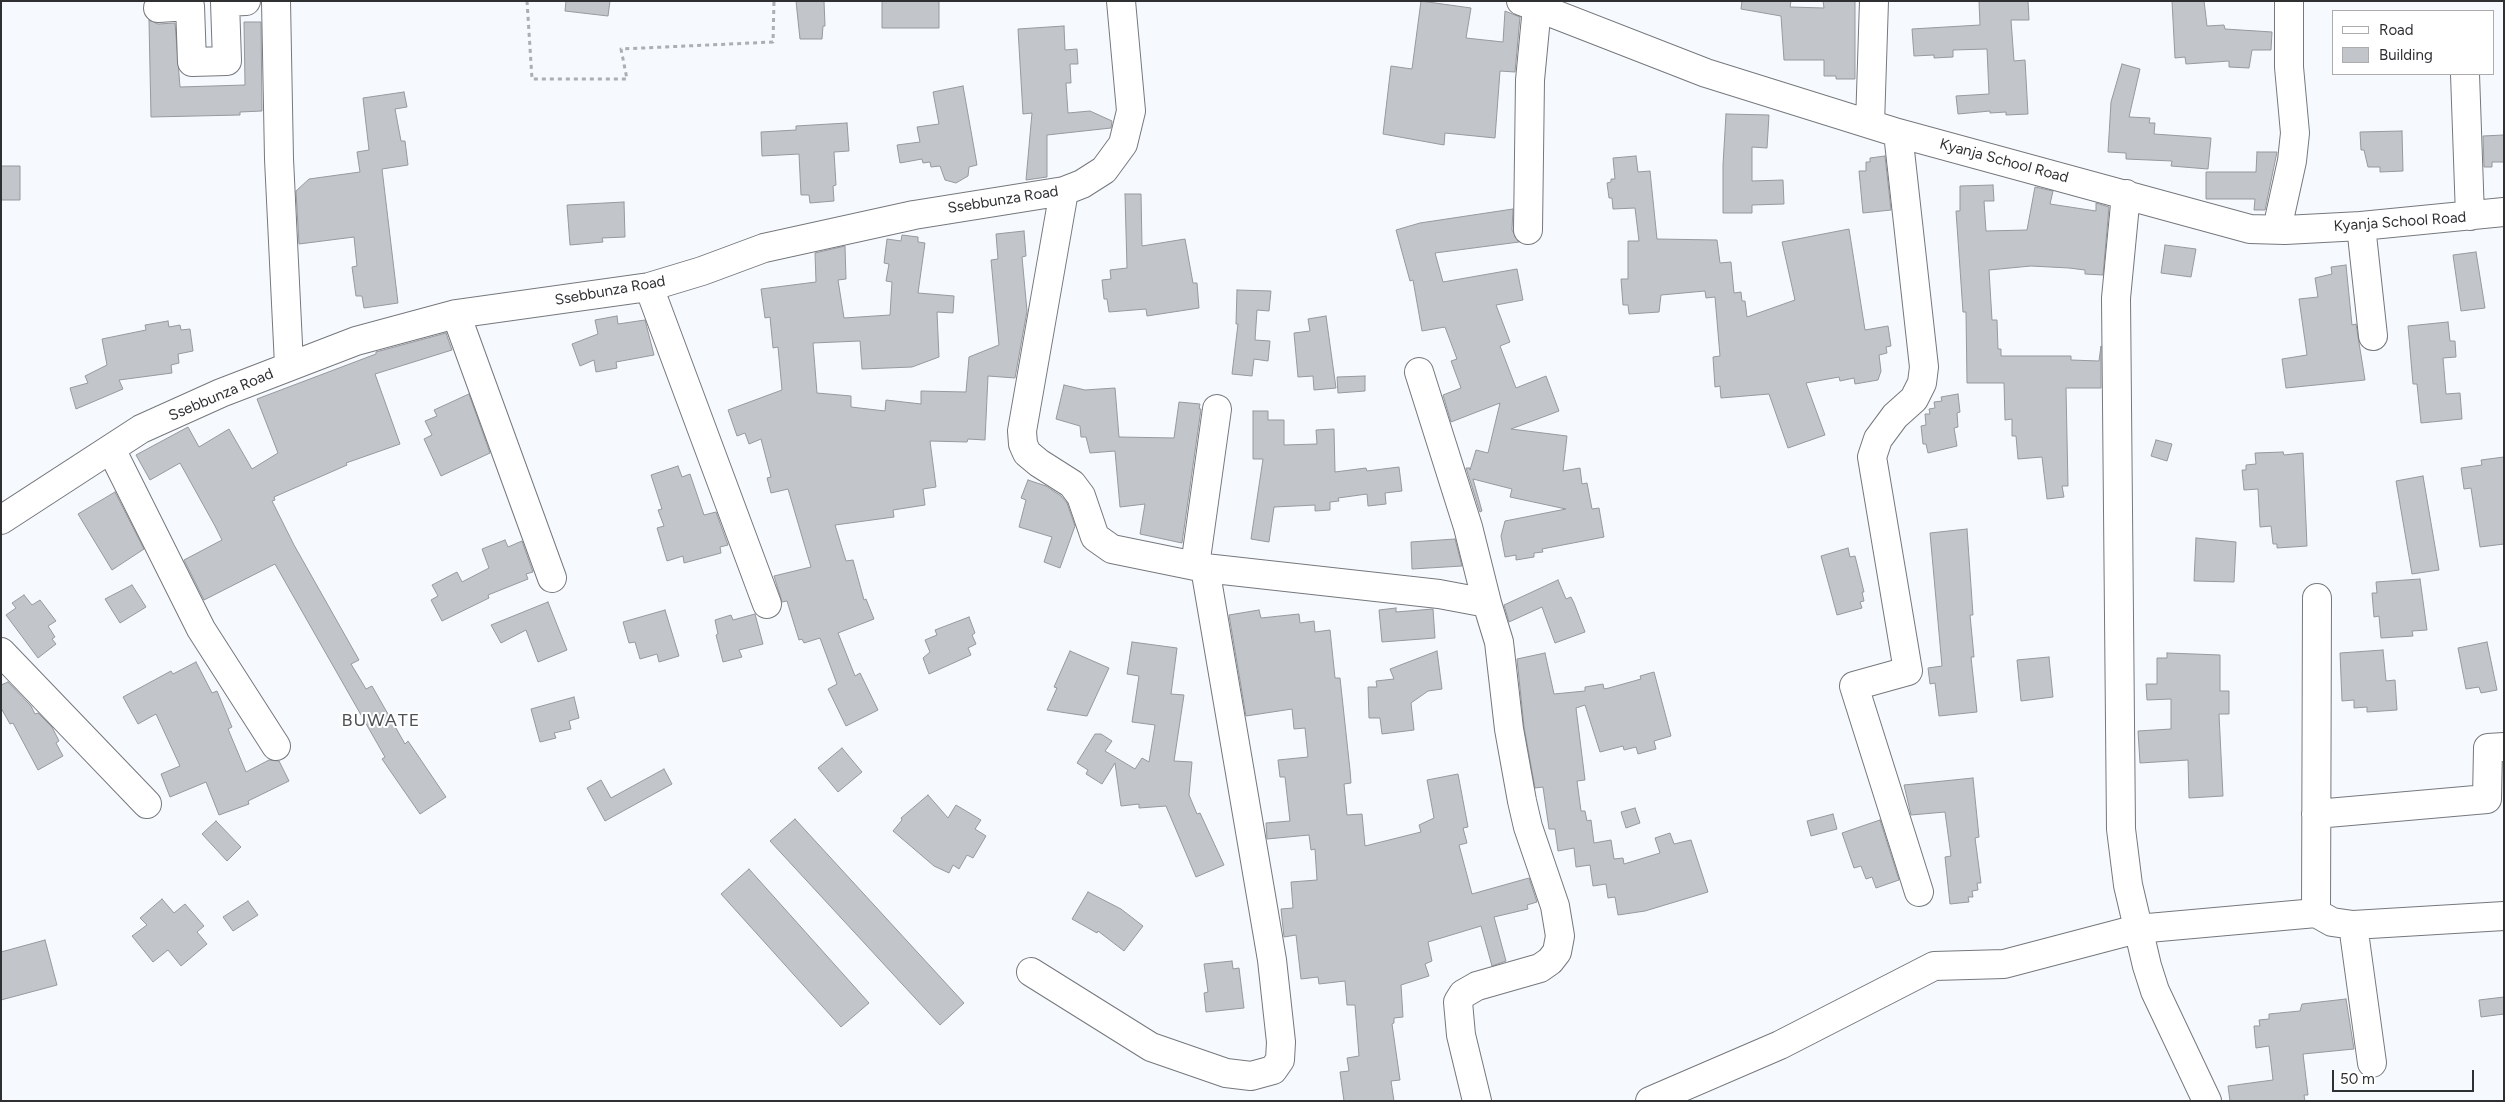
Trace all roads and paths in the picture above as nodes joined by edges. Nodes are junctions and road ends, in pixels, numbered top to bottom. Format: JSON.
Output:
{"nodes":[{"id":1,"x":276,"y":1,"type":"edge"},
{"id":2,"x":527,"y":1,"type":"edge"},
{"id":3,"x":774,"y":1,"type":"edge"},
{"id":4,"x":1121,"y":1,"type":"edge"},
{"id":5,"x":1874,"y":1,"type":"edge"},
{"id":6,"x":2290,"y":1,"type":"edge"},
{"id":7,"x":236,"y":2,"type":"edge"},
{"id":8,"x":1529,"y":4,"type":"edge"},
{"id":9,"x":190,"y":6,"type":"junction"},
{"id":10,"x":158,"y":8,"type":"dead end"},
{"id":11,"x":2465,"y":75,"type":"edge"},
{"id":12,"x":1870,"y":124,"type":"junction"},
{"id":13,"x":1898,"y":133,"type":"junction"},
{"id":14,"x":1064,"y":191,"type":"junction"},
{"id":15,"x":2126,"y":194,"type":"junction"},
{"id":16,"x":2504,"y":212,"type":"edge"},
{"id":17,"x":2470,"y":216,"type":"junction"},
{"id":18,"x":2361,"y":226,"type":"junction"},
{"id":19,"x":2277,"y":229,"type":"junction"},
{"id":20,"x":1528,"y":230,"type":"dead end"},
{"id":21,"x":649,"y":287,"type":"junction"},
{"id":22,"x":456,"y":314,"type":"junction"},
{"id":23,"x":2373,"y":336,"type":"dead end"},
{"id":24,"x":289,"y":366,"type":"junction"},
{"id":25,"x":1419,"y":372,"type":"dead end"},
{"id":26,"x":1217,"y":409,"type":"dead end"},
{"id":27,"x":111,"y":450,"type":"junction"},
{"id":28,"x":1,"y":520,"type":"edge"},
{"id":29,"x":1200,"y":567,"type":"junction"},
{"id":30,"x":552,"y":578,"type":"dead end"},
{"id":31,"x":2317,"y":598,"type":"dead end"},
{"id":32,"x":1487,"y":603,"type":"junction"},
{"id":33,"x":768,"y":604,"type":"dead end"},
{"id":34,"x":1,"y":652,"type":"edge"},
{"id":35,"x":276,"y":746,"type":"dead end"},
{"id":36,"x":2504,"y":747,"type":"edge"},
{"id":37,"x":147,"y":804,"type":"dead end"},
{"id":38,"x":2316,"y":814,"type":"junction"},
{"id":39,"x":1919,"y":892,"type":"dead end"},
{"id":40,"x":2316,"y":913,"type":"junction"},
{"id":41,"x":2504,"y":916,"type":"edge"},
{"id":42,"x":2353,"y":925,"type":"junction"},
{"id":43,"x":2137,"y":929,"type":"junction"},
{"id":44,"x":1032,"y":972,"type":"dead end"},
{"id":45,"x":2372,"y":1063,"type":"dead end"},
{"id":46,"x":1477,"y":1101,"type":"edge"},
{"id":47,"x":1650,"y":1101,"type":"edge"},
{"id":48,"x":2207,"y":1101,"type":"edge"}],
"edges":[{"from":1,"to":24,"type":"street"},
{"from":2,"to":3,"type":"path"},
{"from":4,"to":14,"type":"street","name":"Ssebbunza Road"},
{"from":5,"to":12,"type":"street"},
{"from":6,"to":19,"type":"street"},
{"from":7,"to":9,"type":"street"},
{"from":7,"to":9,"type":"street"},
{"from":8,"to":12,"type":"street","name":"Kyanja School Road"},
{"from":8,"to":20,"type":"street"},
{"from":9,"to":10,"type":"street"},
{"from":11,"to":17,"type":"street"},
{"from":12,"to":13,"type":"street","name":"Kyanja School Road"},
{"from":13,"to":15,"type":"street","name":"Kyanja School Road"},
{"from":13,"to":39,"type":"street"},
{"from":14,"to":21,"type":"street","name":"Ssebbunza Road"},
{"from":14,"to":29,"type":"street"},
{"from":15,"to":19,"type":"street","name":"Kyanja School Road"},
{"from":15,"to":43,"type":"street"},
{"from":16,"to":17,"type":"street","name":"Kyanja School Road"},
{"from":17,"to":18,"type":"street","name":"Kyanja School Road"},
{"from":18,"to":19,"type":"street","name":"Kyanja School Road"},
{"from":18,"to":23,"type":"street"},
{"from":21,"to":22,"type":"street","name":"Ssebbunza Road"},
{"from":21,"to":33,"type":"street"},
{"from":22,"to":24,"type":"street","name":"Ssebbunza Road"},
{"from":22,"to":30,"type":"street"},
{"from":24,"to":27,"type":"street","name":"Ssebbunza Road"},
{"from":25,"to":32,"type":"street"},
{"from":26,"to":29,"type":"street"},
{"from":27,"to":28,"type":"street","name":"Ssebbunza Road"},
{"from":27,"to":35,"type":"street"},
{"from":29,"to":32,"type":"street"},
{"from":29,"to":44,"type":"street"},
{"from":31,"to":38,"type":"street"},
{"from":32,"to":46,"type":"street"},
{"from":34,"to":37,"type":"street"},
{"from":36,"to":38,"type":"street"},
{"from":38,"to":40,"type":"street"},
{"from":40,"to":42,"type":"street"},
{"from":40,"to":43,"type":"street"},
{"from":41,"to":42,"type":"street"},
{"from":42,"to":45,"type":"street"},
{"from":43,"to":47,"type":"street"},
{"from":43,"to":48,"type":"street"}]}
